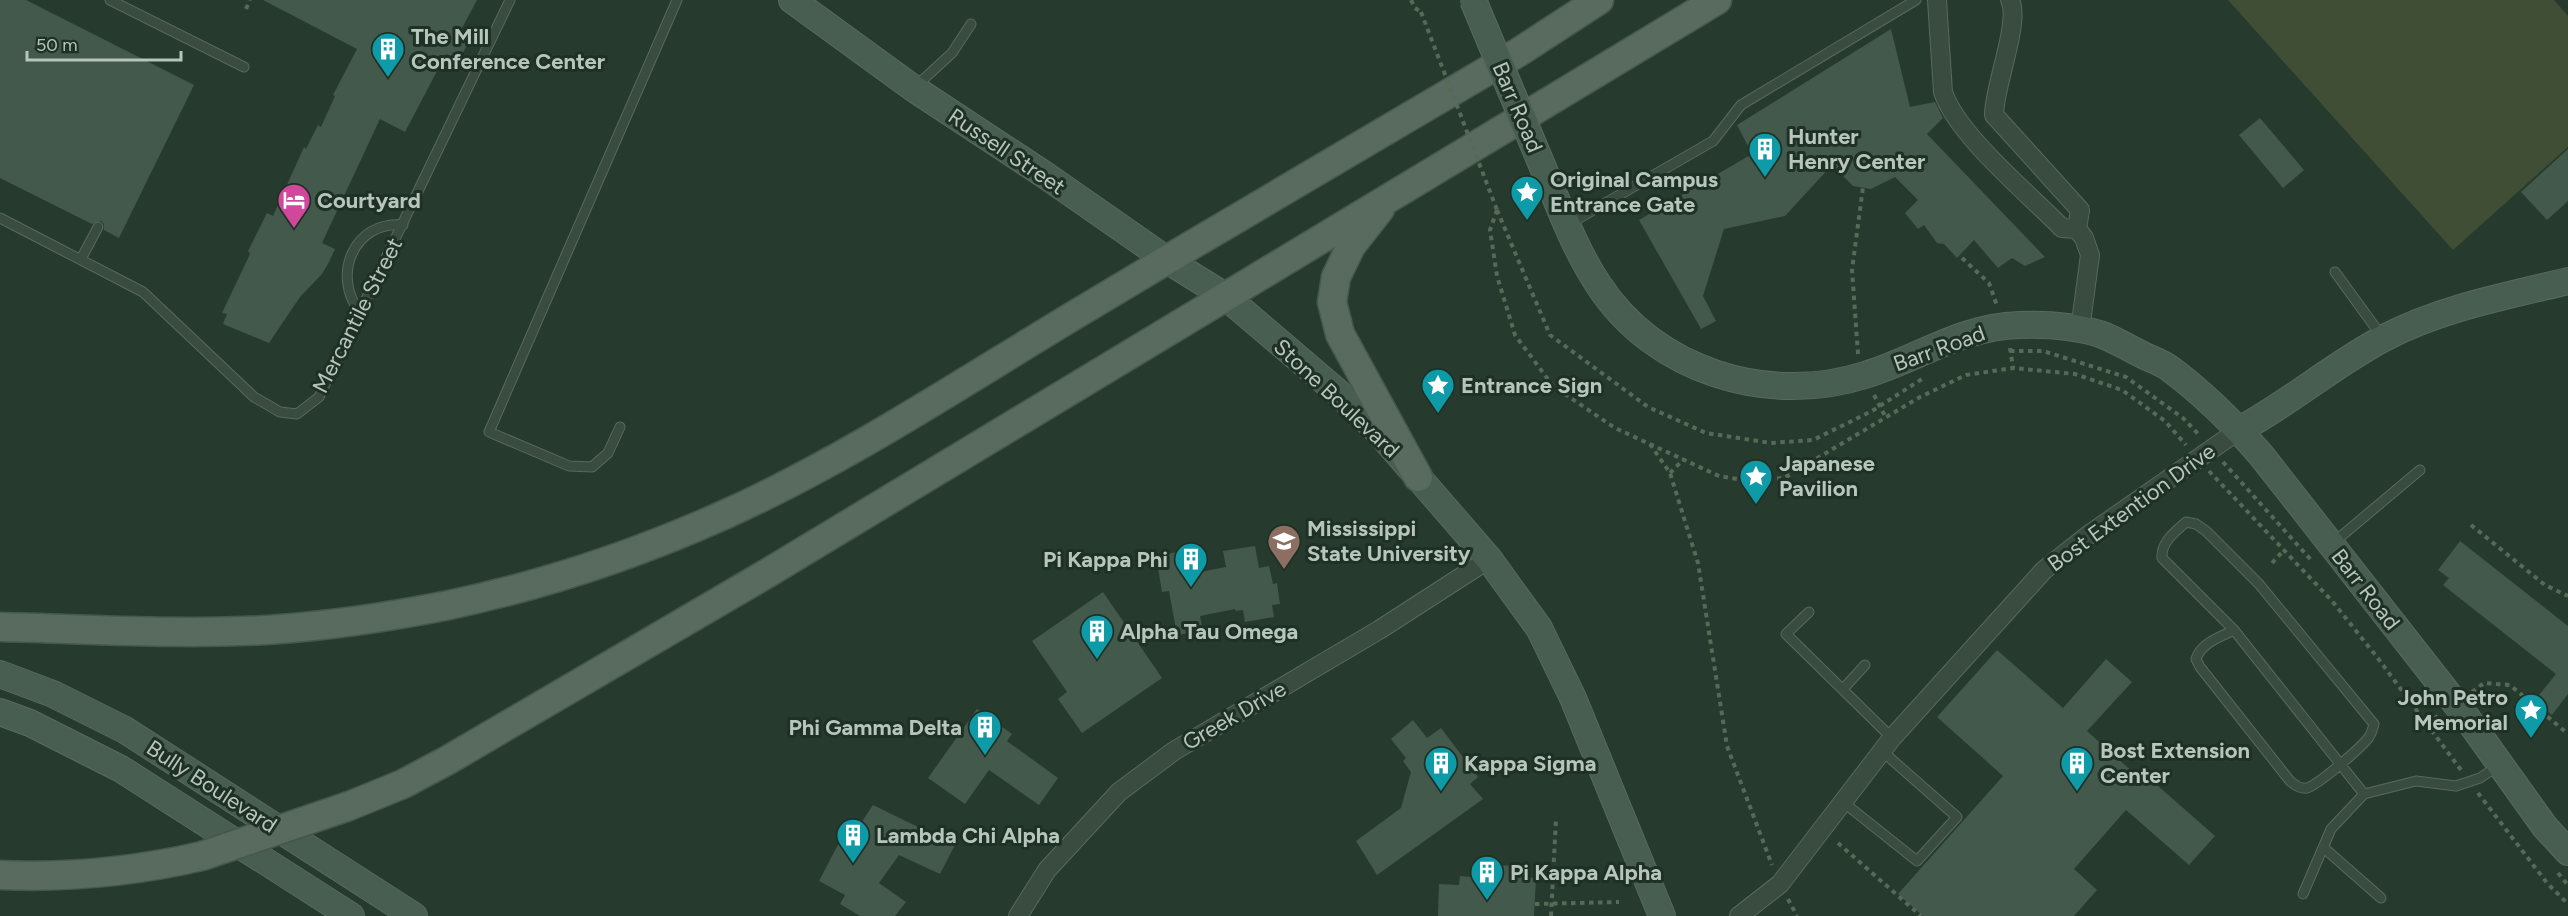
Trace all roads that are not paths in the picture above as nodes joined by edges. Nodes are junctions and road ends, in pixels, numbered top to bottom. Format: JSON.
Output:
{"nodes":[{"id":1,"x":110,"y":0,"type":"edge"},
{"id":2,"x":510,"y":0,"type":"edge"},
{"id":3,"x":677,"y":0,"type":"edge"},
{"id":4,"x":792,"y":0,"type":"edge"},
{"id":5,"x":1473,"y":0,"type":"edge"},
{"id":6,"x":1599,"y":0,"type":"edge"},
{"id":7,"x":1723,"y":0,"type":"edge"},
{"id":8,"x":1916,"y":0,"type":"edge"},
{"id":9,"x":1937,"y":0,"type":"edge"},
{"id":10,"x":2010,"y":0,"type":"edge"},
{"id":11,"x":1706,"y":7,"type":"edge"},
{"id":12,"x":971,"y":24,"type":"dead end"},
{"id":13,"x":244,"y":67,"type":"dead end"},
{"id":14,"x":913,"y":88,"type":"junction"},
{"id":15,"x":1994,"y":115,"type":"junction"},
{"id":16,"x":1969,"y":135,"type":"junction"},
{"id":17,"x":1391,"y":195,"type":"junction"},
{"id":18,"x":0,"y":218,"type":"edge"},
{"id":19,"x":403,"y":225,"type":"junction"},
{"id":20,"x":1567,"y":225,"type":"junction"},
{"id":21,"x":98,"y":227,"type":"dead end"},
{"id":22,"x":2077,"y":229,"type":"junction"},
{"id":23,"x":81,"y":259,"type":"junction"},
{"id":24,"x":1167,"y":260,"type":"junction"},
{"id":25,"x":2335,"y":272,"type":"dead end"},
{"id":26,"x":2568,"y":281,"type":"edge"},
{"id":27,"x":1225,"y":296,"type":"junction"},
{"id":28,"x":360,"y":312,"type":"junction"},
{"id":29,"x":2080,"y":330,"type":"junction"},
{"id":30,"x":2384,"y":338,"type":"junction"},
{"id":31,"x":620,"y":427,"type":"dead end"},
{"id":32,"x":2239,"y":430,"type":"junction"},
{"id":33,"x":2420,"y":470,"type":"dead end"},
{"id":34,"x":1418,"y":477,"type":"junction"},
{"id":35,"x":2331,"y":545,"type":"junction"},
{"id":36,"x":1489,"y":559,"type":"junction"},
{"id":37,"x":1809,"y":612,"type":"dead end"},
{"id":38,"x":0,"y":627,"type":"edge"},
{"id":39,"x":2234,"y":630,"type":"junction"},
{"id":40,"x":1865,"y":665,"type":"dead end"},
{"id":41,"x":0,"y":674,"type":"edge"},
{"id":42,"x":1843,"y":689,"type":"junction"},
{"id":43,"x":0,"y":712,"type":"edge"},
{"id":44,"x":1887,"y":744,"type":"junction"},
{"id":45,"x":2341,"y":763,"type":"junction"},
{"id":46,"x":2500,"y":765,"type":"junction"},
{"id":47,"x":2364,"y":794,"type":"junction"},
{"id":48,"x":1843,"y":802,"type":"junction"},
{"id":49,"x":2324,"y":848,"type":"junction"},
{"id":50,"x":2561,"y":861,"type":"edge"},
{"id":51,"x":0,"y":875,"type":"edge"},
{"id":52,"x":2303,"y":894,"type":"dead end"},
{"id":53,"x":2381,"y":898,"type":"dead end"},
{"id":54,"x":351,"y":916,"type":"edge"},
{"id":55,"x":414,"y":916,"type":"edge"},
{"id":56,"x":1018,"y":916,"type":"edge"},
{"id":57,"x":1662,"y":916,"type":"edge"},
{"id":58,"x":1739,"y":916,"type":"edge"}],
"edges":[{"from":1,"to":13,"type":"lane"},
{"from":2,"to":19,"type":"lane","name":"Mercantile Street"},
{"from":3,"to":31,"type":"lane"},
{"from":4,"to":14,"type":"street","name":"Russell Street"},
{"from":5,"to":20,"type":"street","name":"Barr Road","bridge":true},
{"from":6,"to":24,"type":"main road"},
{"from":7,"to":11,"type":"main road"},
{"from":8,"to":20,"type":"lane"},
{"from":9,"to":16,"type":"street"},
{"from":10,"to":15,"type":"street"},
{"from":11,"to":17,"type":"main road"},
{"from":12,"to":14,"type":"lane"},
{"from":14,"to":24,"type":"street","name":"Russell Street"},
{"from":15,"to":16,"type":"street"},
{"from":15,"to":22,"type":"street"},
{"from":16,"to":22,"type":"street"},
{"from":17,"to":27,"type":"main road"},
{"from":17,"to":34,"type":"main road"},
{"from":18,"to":23,"type":"lane"},
{"from":19,"to":28,"type":"lane","name":"Mercantile Street"},
{"from":19,"to":28,"type":"lane"},
{"from":20,"to":29,"type":"street","name":"Barr Road"},
{"from":21,"to":23,"type":"lane"},
{"from":22,"to":29,"type":"street"},
{"from":23,"to":28,"type":"lane","name":"Mercantile Street"},
{"from":24,"to":27,"type":"street","name":"Russell Street"},
{"from":24,"to":38,"type":"main road"},
{"from":25,"to":30,"type":"lane"},
{"from":26,"to":30,"type":"street","name":"Bost Extention Drive"},
{"from":27,"to":34,"type":"street","name":"Stone Boulevard"},
{"from":27,"to":51,"type":"main road","bridge":true},
{"from":29,"to":32,"type":"street","name":"Barr Road"},
{"from":30,"to":32,"type":"street","name":"Bost Extention Drive"},
{"from":32,"to":35,"type":"street","name":"Barr Road"},
{"from":32,"to":44,"type":"street","name":"Bost Extention Drive"},
{"from":33,"to":35,"type":"lane"},
{"from":34,"to":36,"type":"street","name":"Stone Boulevard"},
{"from":35,"to":46,"type":"street","name":"Barr Road"},
{"from":36,"to":56,"type":"street","name":"Greek Drive"},
{"from":36,"to":57,"type":"street","name":"Stone Boulevard"},
{"from":37,"to":42,"type":"lane"},
{"from":39,"to":45,"type":"lane"},
{"from":39,"to":45,"type":"lane"},
{"from":39,"to":45,"type":"lane"},
{"from":40,"to":42,"type":"lane"},
{"from":41,"to":55,"type":"street","name":"Bully Boulevard"},
{"from":42,"to":44,"type":"lane"},
{"from":43,"to":54,"type":"street","name":"Bully Boulevard"},
{"from":44,"to":48,"type":"street","name":"Bost Extention Drive"},
{"from":44,"to":48,"type":"lane"},
{"from":45,"to":47,"type":"lane"},
{"from":46,"to":47,"type":"lane"},
{"from":46,"to":50,"type":"street","name":"Barr Road"},
{"from":47,"to":49,"type":"lane"},
{"from":48,"to":58,"type":"street","name":"Bost Extention Drive"},
{"from":49,"to":52,"type":"lane"},
{"from":49,"to":53,"type":"lane"}]}
